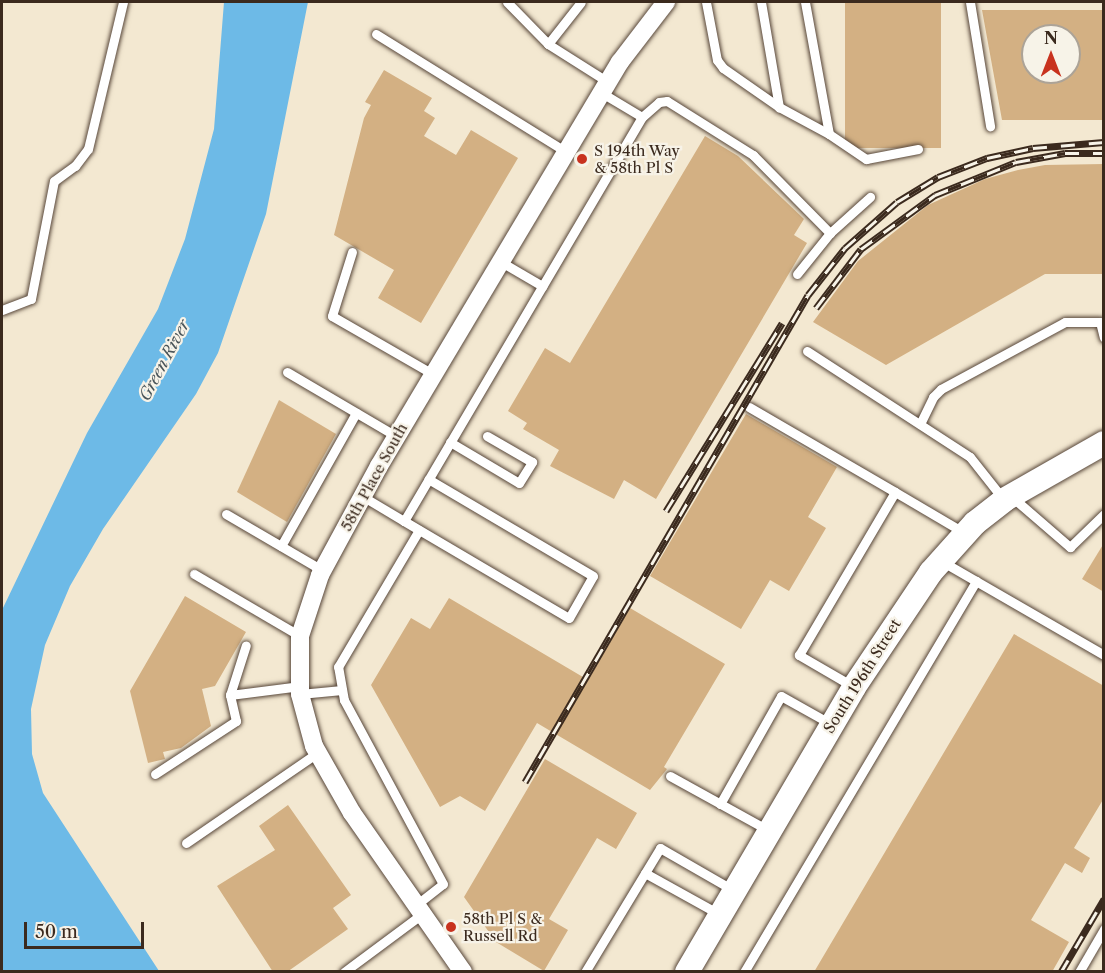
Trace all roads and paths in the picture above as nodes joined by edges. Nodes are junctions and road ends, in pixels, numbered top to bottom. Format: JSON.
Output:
{"nodes":[{"id":1,"x":123,"y":2,"type":"edge"},
{"id":2,"x":507,"y":2,"type":"edge"},
{"id":3,"x":581,"y":2,"type":"edge"},
{"id":4,"x":666,"y":2,"type":"edge"},
{"id":5,"x":706,"y":2,"type":"edge"},
{"id":6,"x":761,"y":2,"type":"edge"},
{"id":7,"x":806,"y":2,"type":"edge"},
{"id":8,"x":970,"y":2,"type":"edge"},
{"id":9,"x":376,"y":34,"type":"dead end"},
{"id":10,"x":548,"y":44,"type":"junction"},
{"id":11,"x":605,"y":88,"type":"junction"},
{"id":12,"x":779,"y":107,"type":"junction"},
{"id":13,"x":642,"y":117,"type":"junction"},
{"id":14,"x":990,"y":126,"type":"dead end"},
{"id":15,"x":829,"y":134,"type":"junction"},
{"id":16,"x":918,"y":149,"type":"dead end"},
{"id":17,"x":566,"y":152,"type":"junction"},
{"id":18,"x":870,"y":197,"type":"dead end"},
{"id":19,"x":830,"y":233,"type":"junction"},
{"id":20,"x":352,"y":252,"type":"dead end"},
{"id":21,"x":501,"y":262,"type":"junction"},
{"id":22,"x":797,"y":274,"type":"dead end"},
{"id":23,"x":543,"y":286,"type":"junction"},
{"id":24,"x":2,"y":310,"type":"edge"},
{"id":25,"x":1102,"y":322,"type":"edge"},
{"id":26,"x":1104,"y":338,"type":"edge"},
{"id":27,"x":807,"y":351,"type":"dead end"},
{"id":28,"x":287,"y":372,"type":"dead end"},
{"id":29,"x":433,"y":374,"type":"junction"},
{"id":30,"x":749,"y":407,"type":"dead end"},
{"id":31,"x":356,"y":413,"type":"junction"},
{"id":32,"x":920,"y":424,"type":"junction"},
{"id":33,"x":396,"y":436,"type":"junction"},
{"id":34,"x":488,"y":436,"type":"dead end"},
{"id":35,"x":450,"y":442,"type":"junction"},
{"id":36,"x":1104,"y":443,"type":"edge"},
{"id":37,"x":428,"y":479,"type":"junction"},
{"id":38,"x":895,"y":492,"type":"junction"},
{"id":39,"x":362,"y":496,"type":"junction"},
{"id":40,"x":1007,"y":498,"type":"junction"},
{"id":41,"x":226,"y":514,"type":"dead end"},
{"id":42,"x":1104,"y":514,"type":"edge"},
{"id":43,"x":404,"y":521,"type":"junction"},
{"id":44,"x":419,"y":530,"type":"junction"},
{"id":45,"x":966,"y":534,"type":"junction"},
{"id":46,"x":281,"y":546,"type":"junction"},
{"id":47,"x":941,"y":561,"type":"junction"},
{"id":48,"x":322,"y":570,"type":"junction"},
{"id":49,"x":194,"y":574,"type":"dead end"},
{"id":50,"x":976,"y":581,"type":"junction"},
{"id":51,"x":300,"y":636,"type":"junction"},
{"id":52,"x":246,"y":645,"type":"dead end"},
{"id":53,"x":1104,"y":655,"type":"edge"},
{"id":54,"x":854,"y":687,"type":"junction"},
{"id":55,"x":300,"y":690,"type":"junction"},
{"id":56,"x":342,"y":690,"type":"junction"},
{"id":57,"x":230,"y":694,"type":"junction"},
{"id":58,"x":832,"y":724,"type":"junction"},
{"id":59,"x":317,"y":753,"type":"junction"},
{"id":60,"x":155,"y":774,"type":"dead end"},
{"id":61,"x":670,"y":776,"type":"dead end"},
{"id":62,"x":720,"y":804,"type":"junction"},
{"id":63,"x":769,"y":831,"type":"junction"},
{"id":64,"x":186,"y":843,"type":"dead end"},
{"id":65,"x":645,"y":873,"type":"junction"},
{"id":66,"x":735,"y":890,"type":"junction"},
{"id":67,"x":419,"y":909,"type":"junction"},
{"id":68,"x":720,"y":915,"type":"junction"},
{"id":69,"x":1104,"y":929,"type":"edge"},
{"id":70,"x":344,"y":972,"type":"edge"},
{"id":71,"x":463,"y":972,"type":"edge"},
{"id":72,"x":585,"y":972,"type":"edge"},
{"id":73,"x":687,"y":972,"type":"edge"},
{"id":74,"x":744,"y":972,"type":"edge"},
{"id":75,"x":1079,"y":972,"type":"edge"}],
"edges":[{"from":1,"to":24,"type":"lane"},
{"from":2,"to":10,"type":"lane"},
{"from":3,"to":10,"type":"lane"},
{"from":4,"to":11,"type":"street","name":"58th Place South"},
{"from":5,"to":12,"type":"lane"},
{"from":6,"to":12,"type":"lane"},
{"from":7,"to":15,"type":"lane"},
{"from":8,"to":14,"type":"lane"},
{"from":9,"to":17,"type":"lane"},
{"from":10,"to":11,"type":"lane"},
{"from":11,"to":13,"type":"lane"},
{"from":11,"to":17,"type":"street","name":"58th Place South"},
{"from":12,"to":15,"type":"lane"},
{"from":13,"to":19,"type":"lane"},
{"from":13,"to":23,"type":"lane"},
{"from":15,"to":16,"type":"lane"},
{"from":17,"to":21,"type":"street","name":"58th Place South"},
{"from":18,"to":19,"type":"lane"},
{"from":19,"to":22,"type":"lane"},
{"from":20,"to":29,"type":"lane"},
{"from":21,"to":23,"type":"lane"},
{"from":21,"to":29,"type":"street","name":"58th Place South"},
{"from":23,"to":35,"type":"lane"},
{"from":25,"to":26,"type":"lane"},
{"from":25,"to":32,"type":"lane"},
{"from":27,"to":32,"type":"lane"},
{"from":28,"to":31,"type":"lane"},
{"from":29,"to":33,"type":"street","name":"58th Place South"},
{"from":30,"to":38,"type":"lane"},
{"from":31,"to":33,"type":"lane"},
{"from":31,"to":46,"type":"lane"},
{"from":32,"to":40,"type":"lane"},
{"from":33,"to":39,"type":"street","name":"58th Place South"},
{"from":34,"to":35,"type":"lane"},
{"from":35,"to":37,"type":"lane"},
{"from":36,"to":40,"type":"main road","name":"South 196th Street"},
{"from":37,"to":43,"type":"lane"},
{"from":37,"to":44,"type":"lane"},
{"from":38,"to":45,"type":"lane"},
{"from":38,"to":54,"type":"lane"},
{"from":39,"to":43,"type":"lane"},
{"from":39,"to":48,"type":"street","name":"58th Place South"},
{"from":40,"to":42,"type":"lane"},
{"from":40,"to":45,"type":"main road","name":"South 196th Street"},
{"from":41,"to":46,"type":"lane"},
{"from":43,"to":44,"type":"lane"},
{"from":44,"to":56,"type":"lane"},
{"from":45,"to":47,"type":"main road","name":"South 196th Street"},
{"from":46,"to":48,"type":"lane"},
{"from":47,"to":50,"type":"lane"},
{"from":47,"to":54,"type":"main road","name":"South 196th Street"},
{"from":48,"to":51,"type":"street","name":"58th Place South"},
{"from":49,"to":51,"type":"lane"},
{"from":50,"to":53,"type":"lane"},
{"from":50,"to":74,"type":"lane"},
{"from":51,"to":55,"type":"street","name":"58th Place South"},
{"from":52,"to":57,"type":"lane"},
{"from":54,"to":58,"type":"main road","name":"South 196th Street"},
{"from":55,"to":56,"type":"lane"},
{"from":55,"to":57,"type":"lane"},
{"from":55,"to":59,"type":"street","name":"58th Place South"},
{"from":56,"to":67,"type":"lane"},
{"from":57,"to":60,"type":"lane"},
{"from":58,"to":62,"type":"lane"},
{"from":58,"to":63,"type":"main road","name":"South 196th Street"},
{"from":59,"to":64,"type":"lane"},
{"from":59,"to":67,"type":"street","name":"58th Place South"},
{"from":61,"to":62,"type":"lane"},
{"from":62,"to":63,"type":"lane"},
{"from":63,"to":66,"type":"main road","name":"South 196th Street"},
{"from":65,"to":66,"type":"lane"},
{"from":65,"to":68,"type":"lane"},
{"from":65,"to":72,"type":"lane"},
{"from":66,"to":68,"type":"main road","name":"South 196th Street"},
{"from":67,"to":70,"type":"lane"},
{"from":67,"to":71,"type":"street","name":"58th Place South"},
{"from":68,"to":73,"type":"main road","name":"South 196th Street"},
{"from":69,"to":75,"type":"lane"}]}
